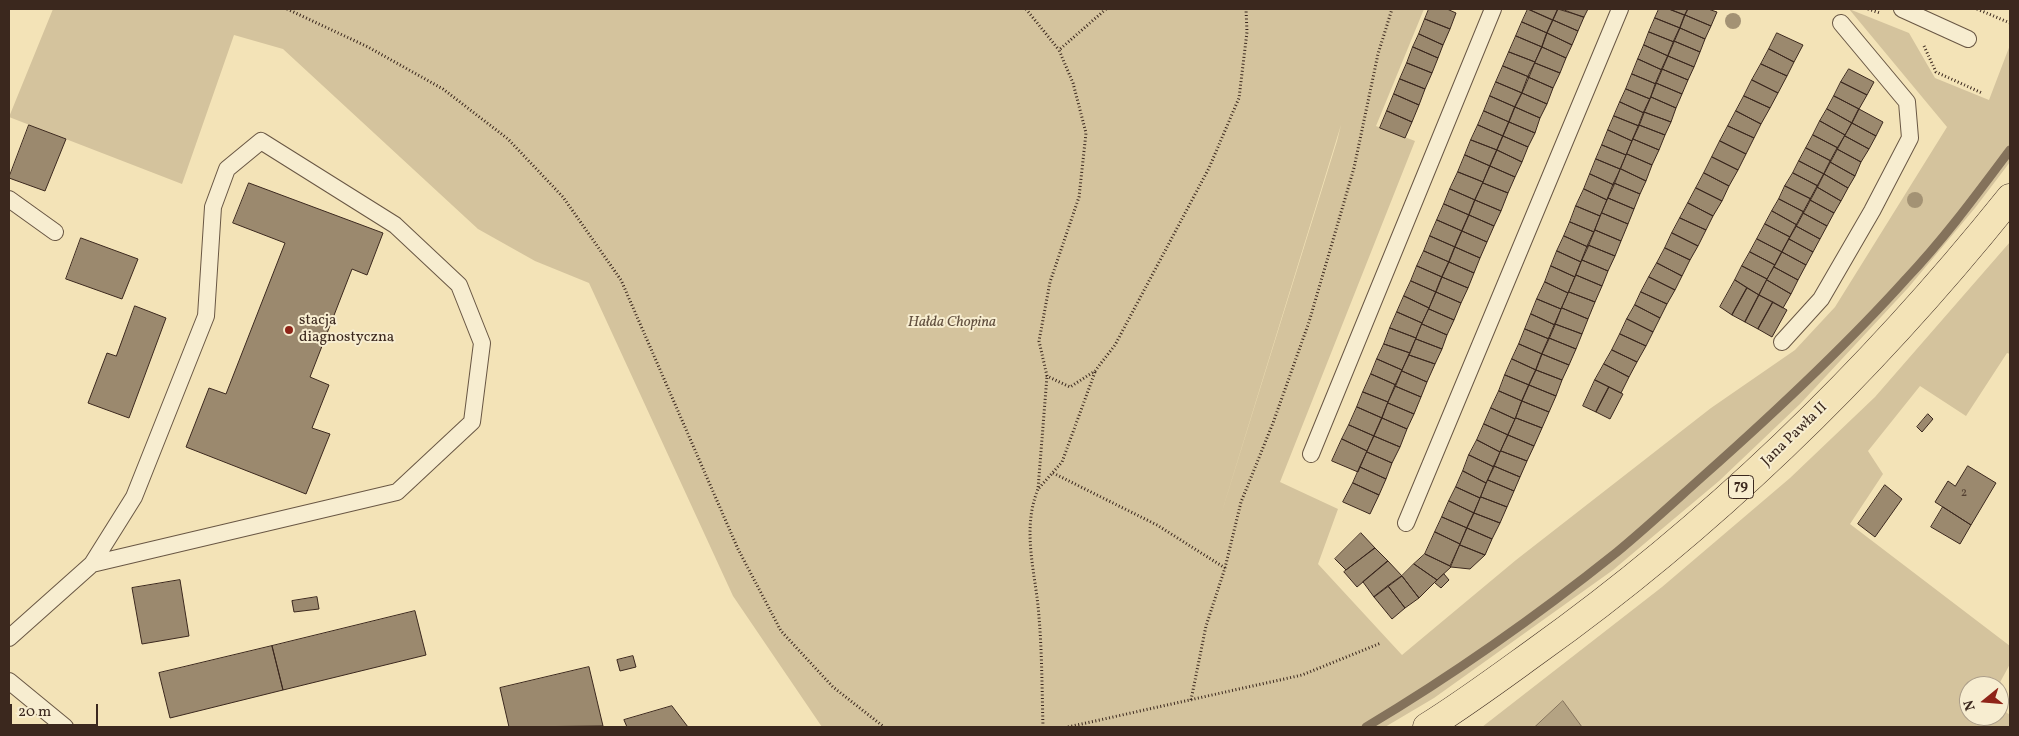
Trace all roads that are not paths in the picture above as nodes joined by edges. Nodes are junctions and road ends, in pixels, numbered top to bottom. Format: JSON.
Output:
{"nodes":[{"id":1,"x":1493,"y":9,"type":"edge"},
{"id":2,"x":1620,"y":9,"type":"edge"},
{"id":3,"x":1902,"y":9,"type":"edge"},
{"id":4,"x":1841,"y":23,"type":"dead end"},
{"id":5,"x":1968,"y":39,"type":"dead end"},
{"id":6,"x":2010,"y":198,"type":"edge"},
{"id":7,"x":9,"y":199,"type":"edge"},
{"id":8,"x":55,"y":232,"type":"dead end"},
{"id":9,"x":1782,"y":342,"type":"dead end"},
{"id":10,"x":1312,"y":454,"type":"dead end"},
{"id":11,"x":1406,"y":523,"type":"dead end"},
{"id":12,"x":92,"y":564,"type":"junction"},
{"id":13,"x":9,"y":638,"type":"edge"},
{"id":14,"x":9,"y":681,"type":"edge"},
{"id":15,"x":64,"y":727,"type":"edge"},
{"id":16,"x":1427,"y":727,"type":"edge"}],
"edges":[{"from":1,"to":10,"type":"lane"},
{"from":2,"to":11,"type":"lane"},
{"from":3,"to":5,"type":"lane"},
{"from":4,"to":9,"type":"lane"},
{"from":6,"to":16,"type":"main road","name":"Jana Pawła II","number":"79"},
{"from":7,"to":8,"type":"lane"},
{"from":12,"to":12,"type":"lane"},
{"from":12,"to":13,"type":"lane"},
{"from":14,"to":15,"type":"lane"}]}
